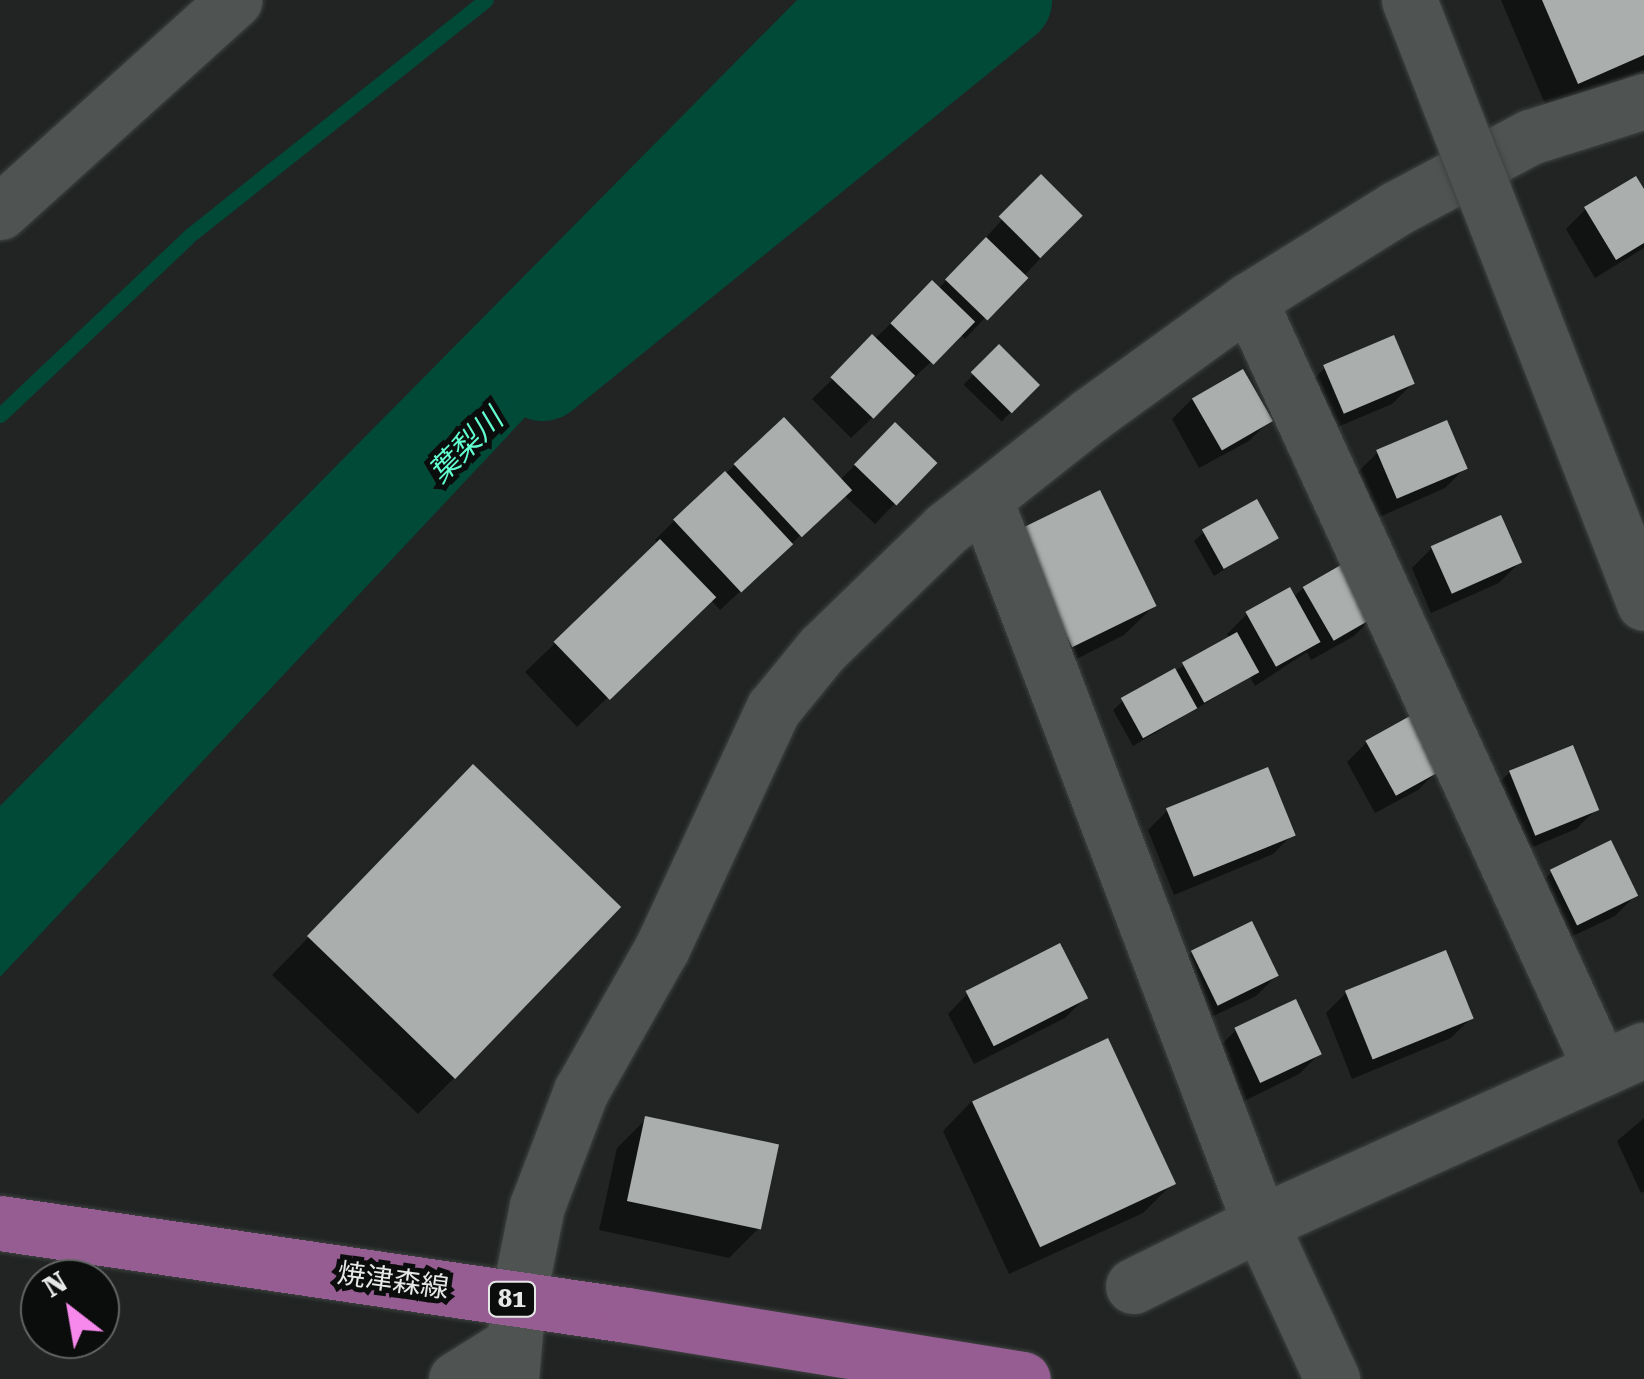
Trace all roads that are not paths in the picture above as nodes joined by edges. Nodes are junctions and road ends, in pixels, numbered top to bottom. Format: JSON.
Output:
{"nodes":[{"id":1,"x":235,"y":0,"type":"edge"},
{"id":2,"x":1408,"y":0,"type":"edge"},
{"id":3,"x":1644,"y":101,"type":"edge"},
{"id":4,"x":0,"y":212,"type":"edge"},
{"id":5,"x":1249,"y":300,"type":"junction"},
{"id":6,"x":985,"y":500,"type":"junction"},
{"id":7,"x":1644,"y":603,"type":"edge"},
{"id":8,"x":1622,"y":1060,"type":"edge"},
{"id":9,"x":0,"y":1223,"type":"edge"},
{"id":10,"x":1260,"y":1223,"type":"junction"},
{"id":11,"x":1133,"y":1286,"type":"dead end"},
{"id":12,"x":514,"y":1341,"type":"edge"},
{"id":13,"x":456,"y":1379,"type":"edge"},
{"id":14,"x":1022,"y":1379,"type":"edge"},
{"id":15,"x":1332,"y":1379,"type":"edge"}],
"edges":[{"from":1,"to":4,"type":"street"},
{"from":2,"to":7,"type":"street","bridge":true},
{"from":3,"to":5,"type":"street"},
{"from":5,"to":6,"type":"street"},
{"from":5,"to":8,"type":"street"},
{"from":6,"to":10,"type":"street"},
{"from":6,"to":12,"type":"street"},
{"from":8,"to":10,"type":"street"},
{"from":9,"to":12,"type":"main road","name":"焼津森線","number":"81"},
{"from":10,"to":11,"type":"street"},
{"from":10,"to":15,"type":"street"},
{"from":12,"to":13,"type":"street"},
{"from":12,"to":14,"type":"main road","name":"焼津森線","number":"81"}]}
